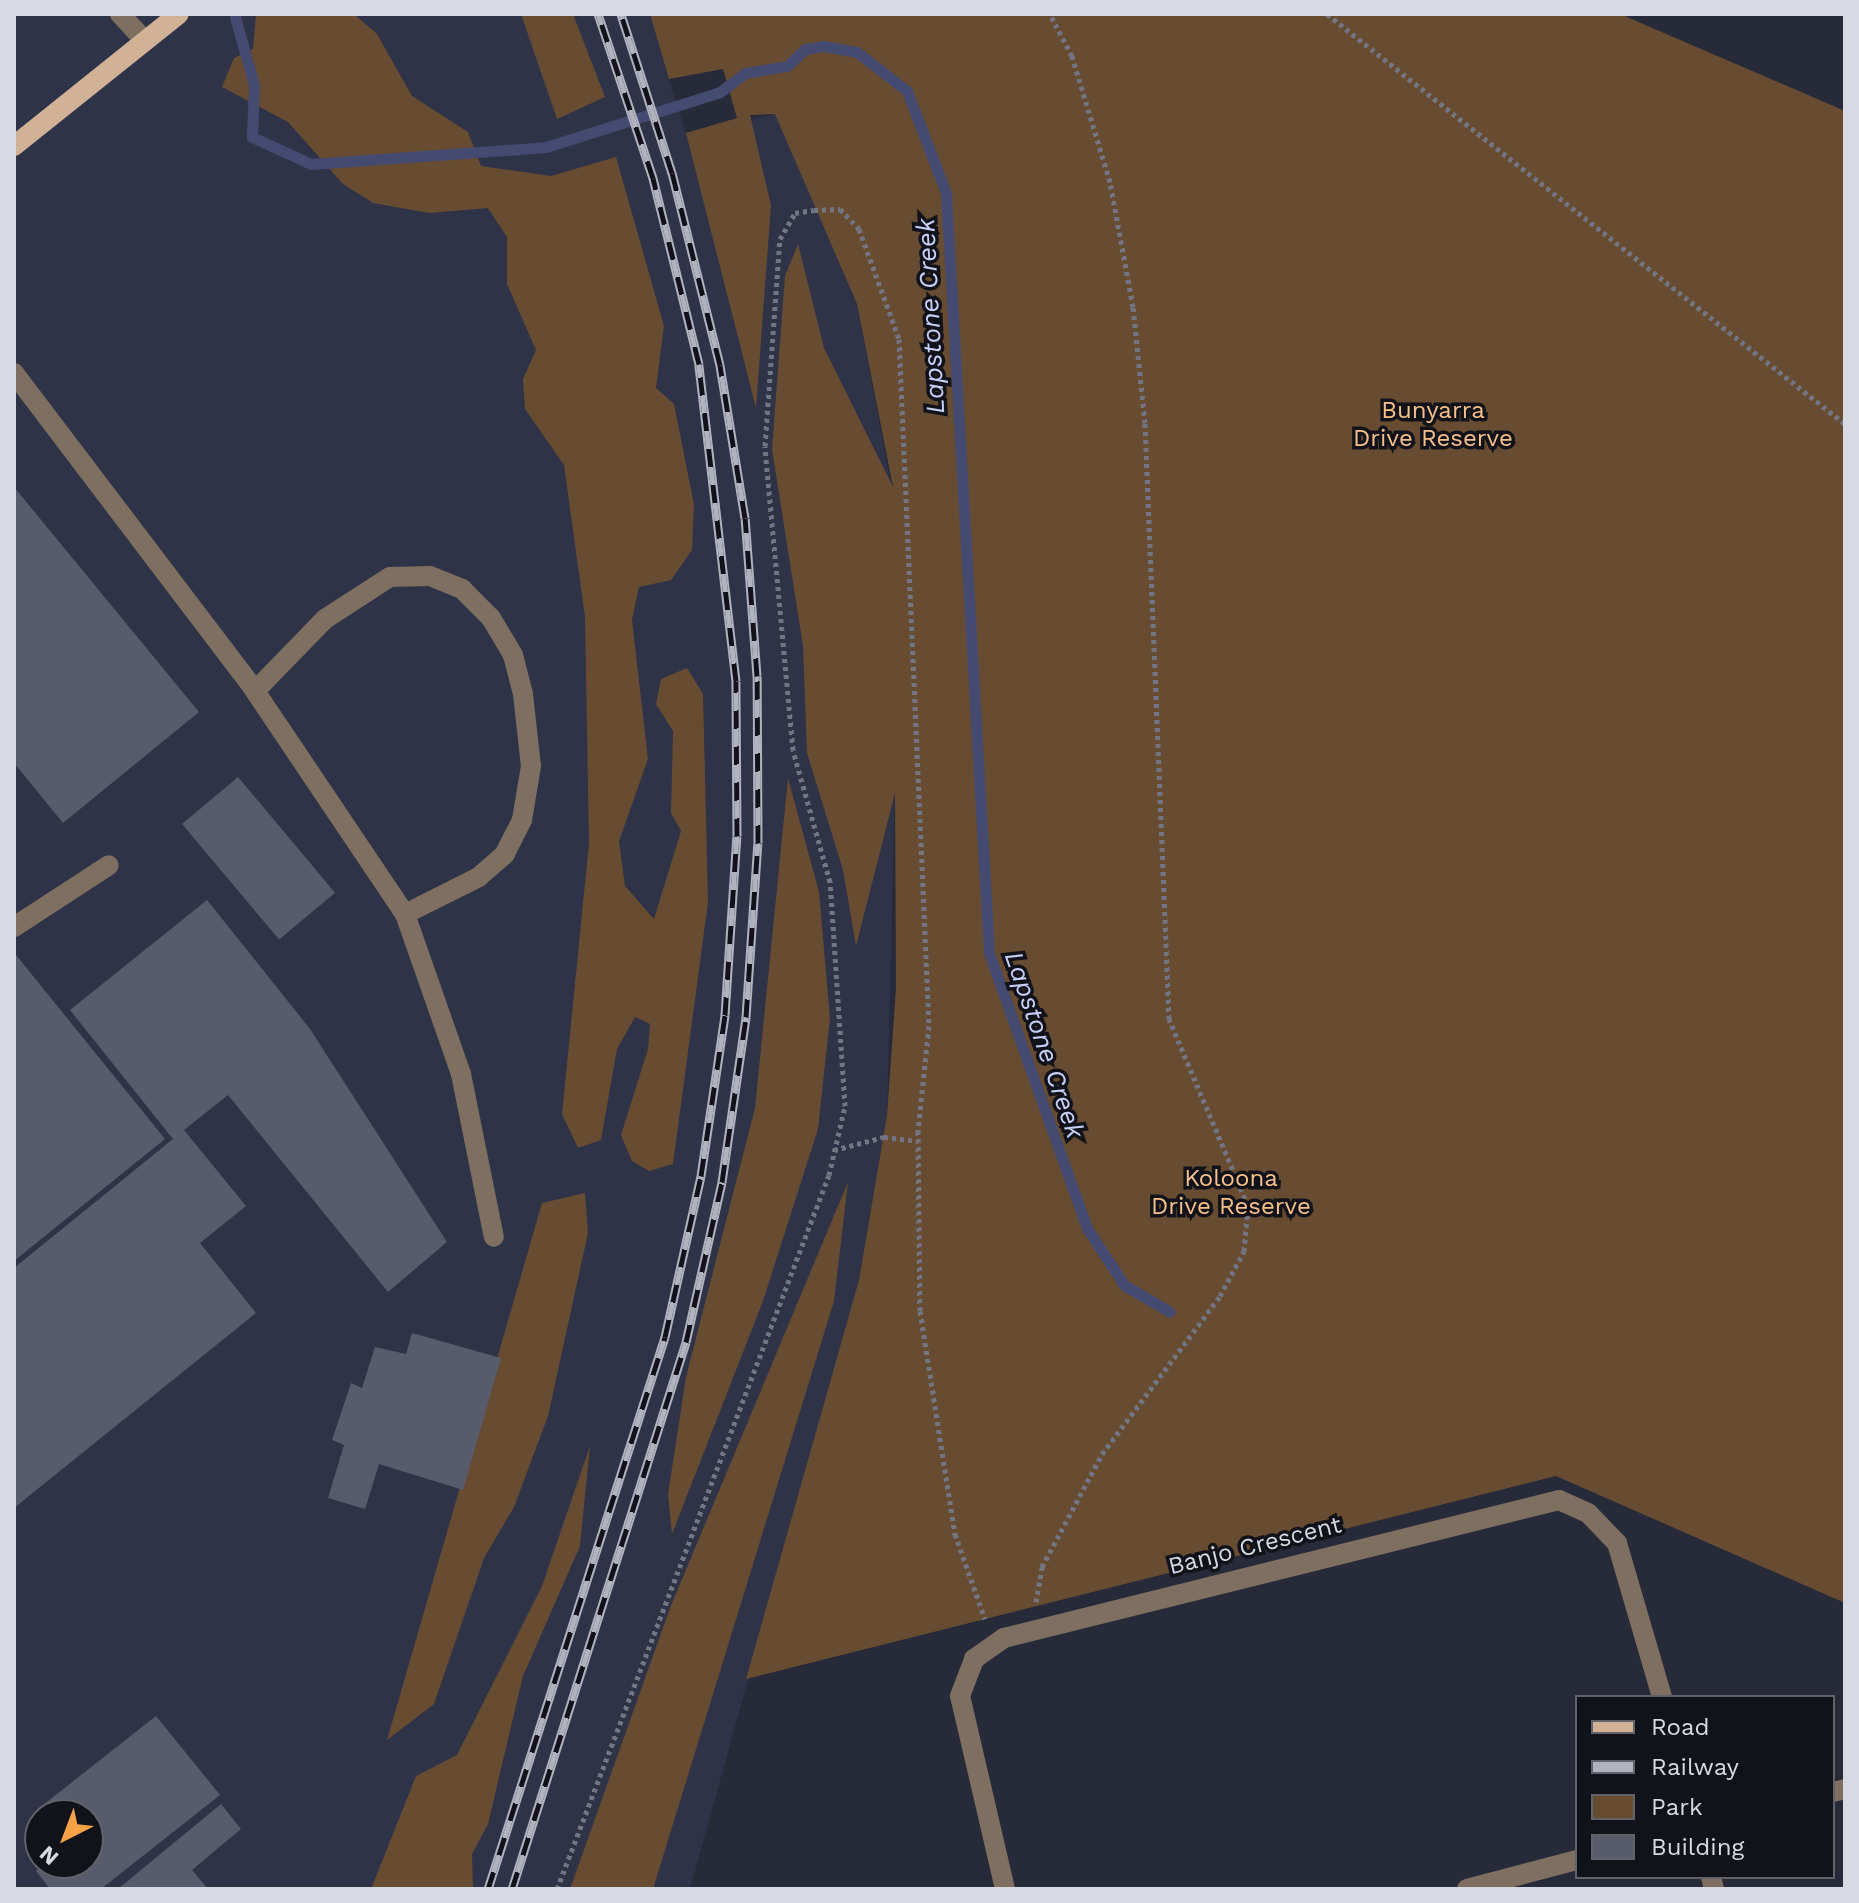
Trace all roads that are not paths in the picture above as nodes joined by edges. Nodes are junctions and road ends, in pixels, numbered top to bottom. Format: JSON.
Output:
{"nodes":[{"id":1,"x":120,"y":14,"type":"edge"},
{"id":2,"x":179,"y":14,"type":"edge"},
{"id":3,"x":145,"y":41,"type":"junction"},
{"id":4,"x":14,"y":146,"type":"edge"},
{"id":5,"x":14,"y":373,"type":"edge"},
{"id":6,"x":255,"y":691,"type":"junction"},
{"id":7,"x":109,"y":865,"type":"dead end"},
{"id":8,"x":405,"y":914,"type":"junction"},
{"id":9,"x":14,"y":927,"type":"edge"},
{"id":10,"x":494,"y":1237,"type":"dead end"},
{"id":11,"x":1661,"y":1695,"type":"edge"},
{"id":12,"x":1575,"y":1861,"type":"edge"},
{"id":13,"x":1005,"y":1889,"type":"edge"},
{"id":14,"x":1467,"y":1889,"type":"edge"}],
"edges":[{"from":1,"to":3,"type":"street"},
{"from":2,"to":3,"type":"main road"},
{"from":3,"to":4,"type":"main road"},
{"from":5,"to":6,"type":"street"},
{"from":6,"to":8,"type":"street"},
{"from":6,"to":8,"type":"street"},
{"from":7,"to":9,"type":"street"},
{"from":8,"to":10,"type":"street"},
{"from":11,"to":13,"type":"street","name":"Banjo Crescent"},
{"from":12,"to":14,"type":"street"}]}
